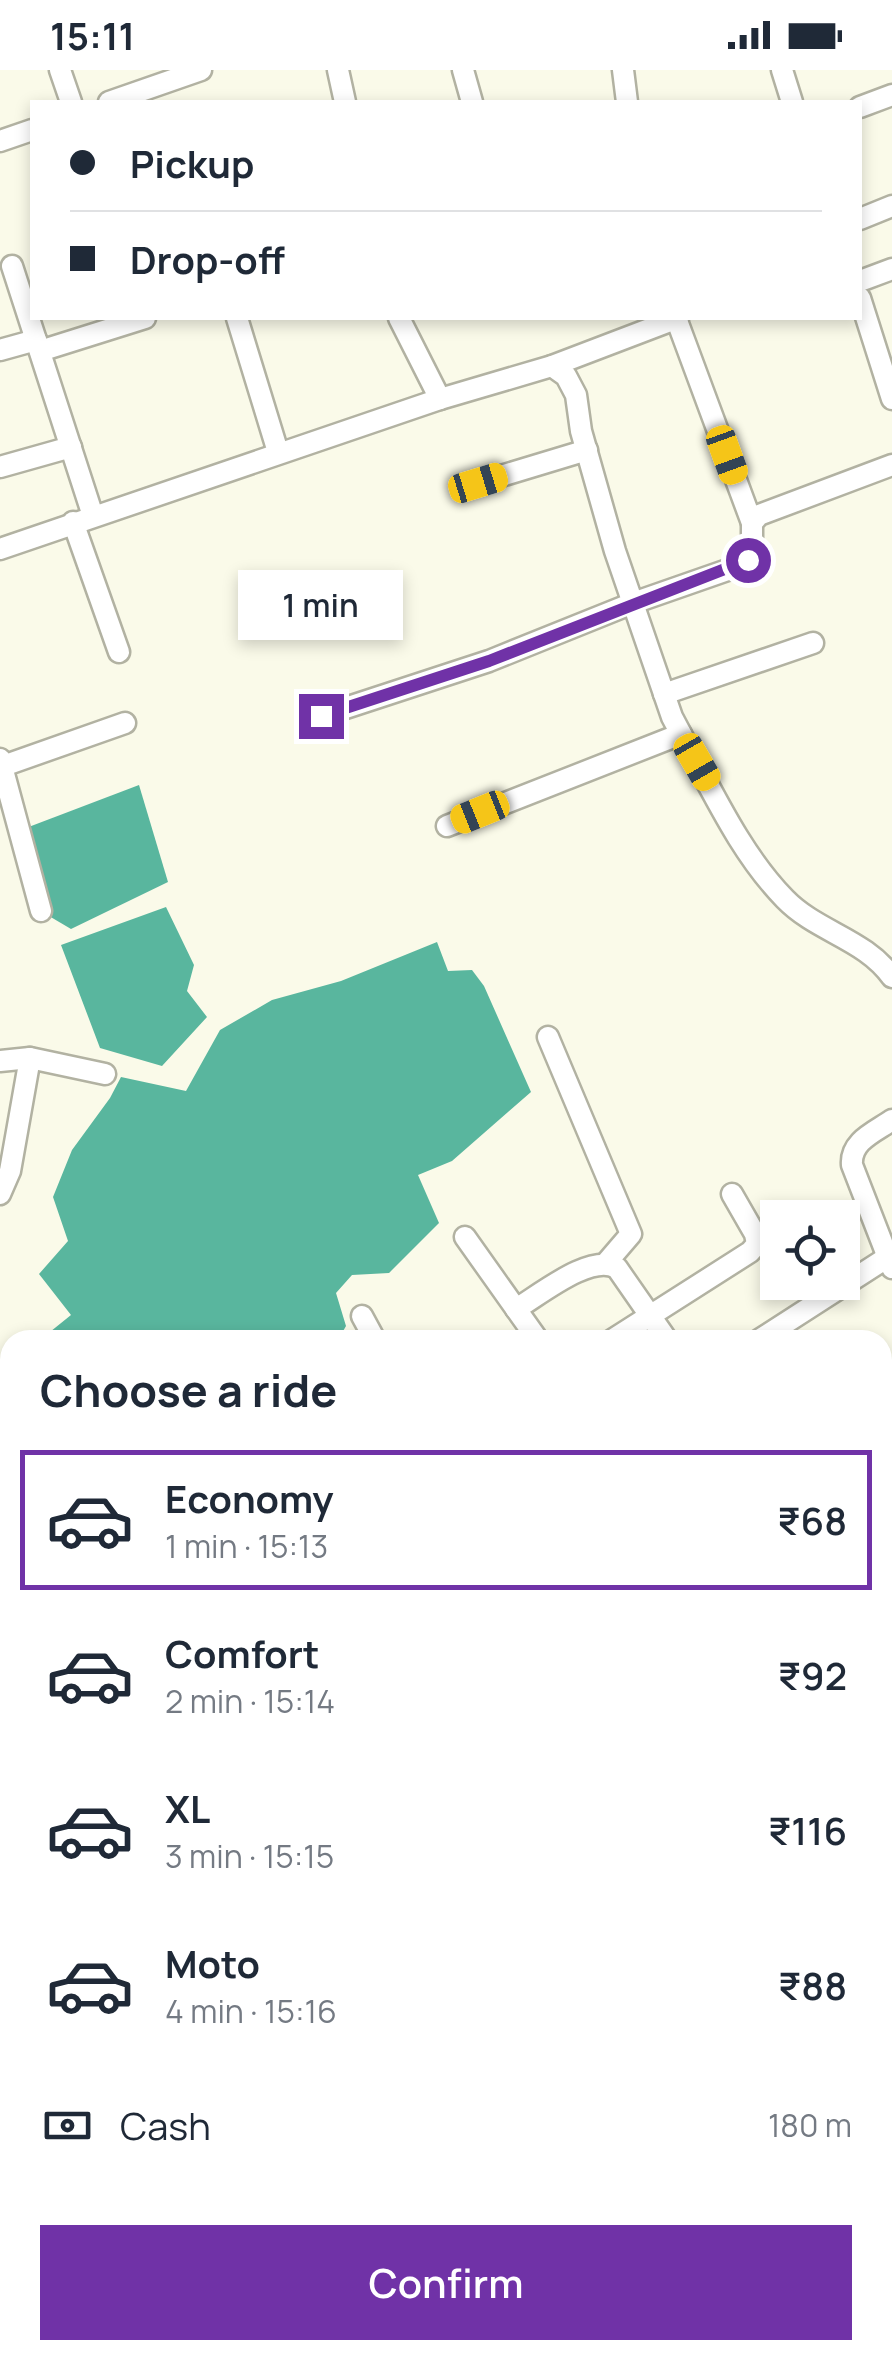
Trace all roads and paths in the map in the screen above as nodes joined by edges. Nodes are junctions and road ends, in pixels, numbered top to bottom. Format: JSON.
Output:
{"nodes":[{"id":1,"x":60,"y":70,"type":"edge"},
{"id":2,"x":201,"y":70,"type":"edge"},
{"id":3,"x":338,"y":70,"type":"edge"},
{"id":4,"x":463,"y":70,"type":"edge"},
{"id":5,"x":624,"y":70,"type":"edge"},
{"id":6,"x":782,"y":70,"type":"edge"},
{"id":7,"x":159,"y":77,"type":"edge"},
{"id":8,"x":892,"y":95,"type":"edge"},
{"id":9,"x":71,"y":100,"type":"edge"},
{"id":10,"x":113,"y":100,"type":"edge"},
{"id":11,"x":346,"y":100,"type":"edge"},
{"id":12,"x":471,"y":100,"type":"edge"},
{"id":13,"x":627,"y":100,"type":"edge"},
{"id":14,"x":791,"y":100,"type":"edge"},
{"id":15,"x":862,"y":106,"type":"edge"},
{"id":16,"x":30,"y":131,"type":"edge"},
{"id":17,"x":0,"y":141,"type":"edge"},
{"id":18,"x":892,"y":206,"type":"edge"},
{"id":19,"x":862,"y":218,"type":"edge"},
{"id":20,"x":15,"y":265,"type":"edge"},
{"id":21,"x":892,"y":269,"type":"edge"},
{"id":22,"x":862,"y":280,"type":"edge"},
{"id":23,"x":862,"y":302,"type":"edge"},
{"id":24,"x":30,"y":317,"type":"edge"},
{"id":25,"x":31,"y":320,"type":"edge"},
{"id":26,"x":138,"y":320,"type":"edge"},
{"id":27,"x":238,"y":320,"type":"edge"},
{"id":28,"x":400,"y":320,"type":"edge"},
{"id":29,"x":672,"y":320,"type":"edge"},
{"id":30,"x":678,"y":320,"type":"edge"},
{"id":31,"x":884,"y":342,"type":"edge"},
{"id":32,"x":38,"y":345,"type":"junction"},
{"id":33,"x":0,"y":350,"type":"edge"},
{"id":34,"x":552,"y":366,"type":"junction"},
{"id":35,"x":440,"y":398,"type":"junction"},
{"id":36,"x":892,"y":398,"type":"edge"},
{"id":37,"x":70,"y":448,"type":"junction"},
{"id":38,"x":587,"y":450,"type":"junction"},
{"id":39,"x":278,"y":452,"type":"junction"},
{"id":40,"x":892,"y":465,"type":"edge"},
{"id":41,"x":0,"y":467,"type":"edge"},
{"id":42,"x":478,"y":483,"type":"dead end"},
{"id":43,"x":83,"y":519,"type":"junction"},
{"id":44,"x":752,"y":524,"type":"junction"},
{"id":45,"x":0,"y":548,"type":"edge"},
{"id":46,"x":633,"y":603,"type":"junction"},
{"id":47,"x":813,"y":644,"type":"dead end"},
{"id":48,"x":119,"y":652,"type":"dead end"},
{"id":49,"x":664,"y":694,"type":"junction"},
{"id":50,"x":321,"y":716,"type":"dead end"},
{"id":51,"x":125,"y":724,"type":"dead end"},
{"id":52,"x":681,"y":734,"type":"junction"},
{"id":53,"x":1,"y":764,"type":"edge"},
{"id":54,"x":447,"y":826,"type":"dead end"},
{"id":55,"x":41,"y":911,"type":"dead end"},
{"id":56,"x":892,"y":977,"type":"edge"},
{"id":57,"x":548,"y":1037,"type":"dead end"},
{"id":58,"x":30,"y":1058,"type":"junction"},
{"id":59,"x":0,"y":1061,"type":"edge"},
{"id":60,"x":106,"y":1074,"type":"dead end"},
{"id":61,"x":892,"y":1120,"type":"edge"},
{"id":62,"x":0,"y":1194,"type":"edge"},
{"id":63,"x":732,"y":1194,"type":"dead end"},
{"id":64,"x":466,"y":1237,"type":"dead end"},
{"id":65,"x":606,"y":1262,"type":"junction"},
{"id":66,"x":890,"y":1262,"type":"edge"},
{"id":67,"x":516,"y":1309,"type":"junction"},
{"id":68,"x":362,"y":1316,"type":"dead end"},
{"id":69,"x":650,"y":1318,"type":"junction"},
{"id":70,"x":369,"y":1330,"type":"edge"},
{"id":71,"x":531,"y":1330,"type":"edge"},
{"id":72,"x":629,"y":1330,"type":"edge"},
{"id":73,"x":659,"y":1330,"type":"edge"},
{"id":74,"x":776,"y":1330,"type":"edge"}],
"edges":[{"from":1,"to":9,"type":"street"},
{"from":2,"to":7,"type":"street"},
{"from":3,"to":11,"type":"street"},
{"from":4,"to":12,"type":"street"},
{"from":5,"to":13,"type":"street"},
{"from":6,"to":14,"type":"street"},
{"from":7,"to":10,"type":"street"},
{"from":8,"to":15,"type":"street"},
{"from":16,"to":17,"type":"street"},
{"from":18,"to":19,"type":"street"},
{"from":20,"to":24,"type":"street"},
{"from":21,"to":22,"type":"street"},
{"from":23,"to":31,"type":"street"},
{"from":25,"to":32,"type":"street"},
{"from":26,"to":32,"type":"street"},
{"from":27,"to":39,"type":"street"},
{"from":28,"to":35,"type":"street"},
{"from":29,"to":34,"type":"street"},
{"from":30,"to":44,"type":"street"},
{"from":31,"to":36,"type":"street"},
{"from":32,"to":33,"type":"street"},
{"from":32,"to":37,"type":"street"},
{"from":34,"to":35,"type":"street"},
{"from":34,"to":38,"type":"street"},
{"from":35,"to":39,"type":"street"},
{"from":37,"to":41,"type":"street"},
{"from":37,"to":43,"type":"street"},
{"from":38,"to":42,"type":"street"},
{"from":38,"to":46,"type":"street"},
{"from":39,"to":43,"type":"street"},
{"from":40,"to":44,"type":"street"},
{"from":43,"to":45,"type":"street"},
{"from":43,"to":48,"type":"street"},
{"from":44,"to":46,"type":"street"},
{"from":46,"to":49,"type":"street"},
{"from":46,"to":50,"type":"street"},
{"from":47,"to":49,"type":"street"},
{"from":49,"to":52,"type":"street"},
{"from":51,"to":53,"type":"street"},
{"from":52,"to":54,"type":"street"},
{"from":52,"to":56,"type":"street"},
{"from":53,"to":55,"type":"street"},
{"from":57,"to":65,"type":"street"},
{"from":58,"to":59,"type":"street"},
{"from":58,"to":60,"type":"street"},
{"from":58,"to":62,"type":"street"},
{"from":61,"to":66,"type":"street"},
{"from":63,"to":69,"type":"street"},
{"from":64,"to":67,"type":"street"},
{"from":65,"to":67,"type":"street"},
{"from":65,"to":69,"type":"street"},
{"from":66,"to":74,"type":"street"},
{"from":67,"to":71,"type":"street"},
{"from":68,"to":70,"type":"street"},
{"from":69,"to":72,"type":"street"},
{"from":69,"to":73,"type":"street"}]}
